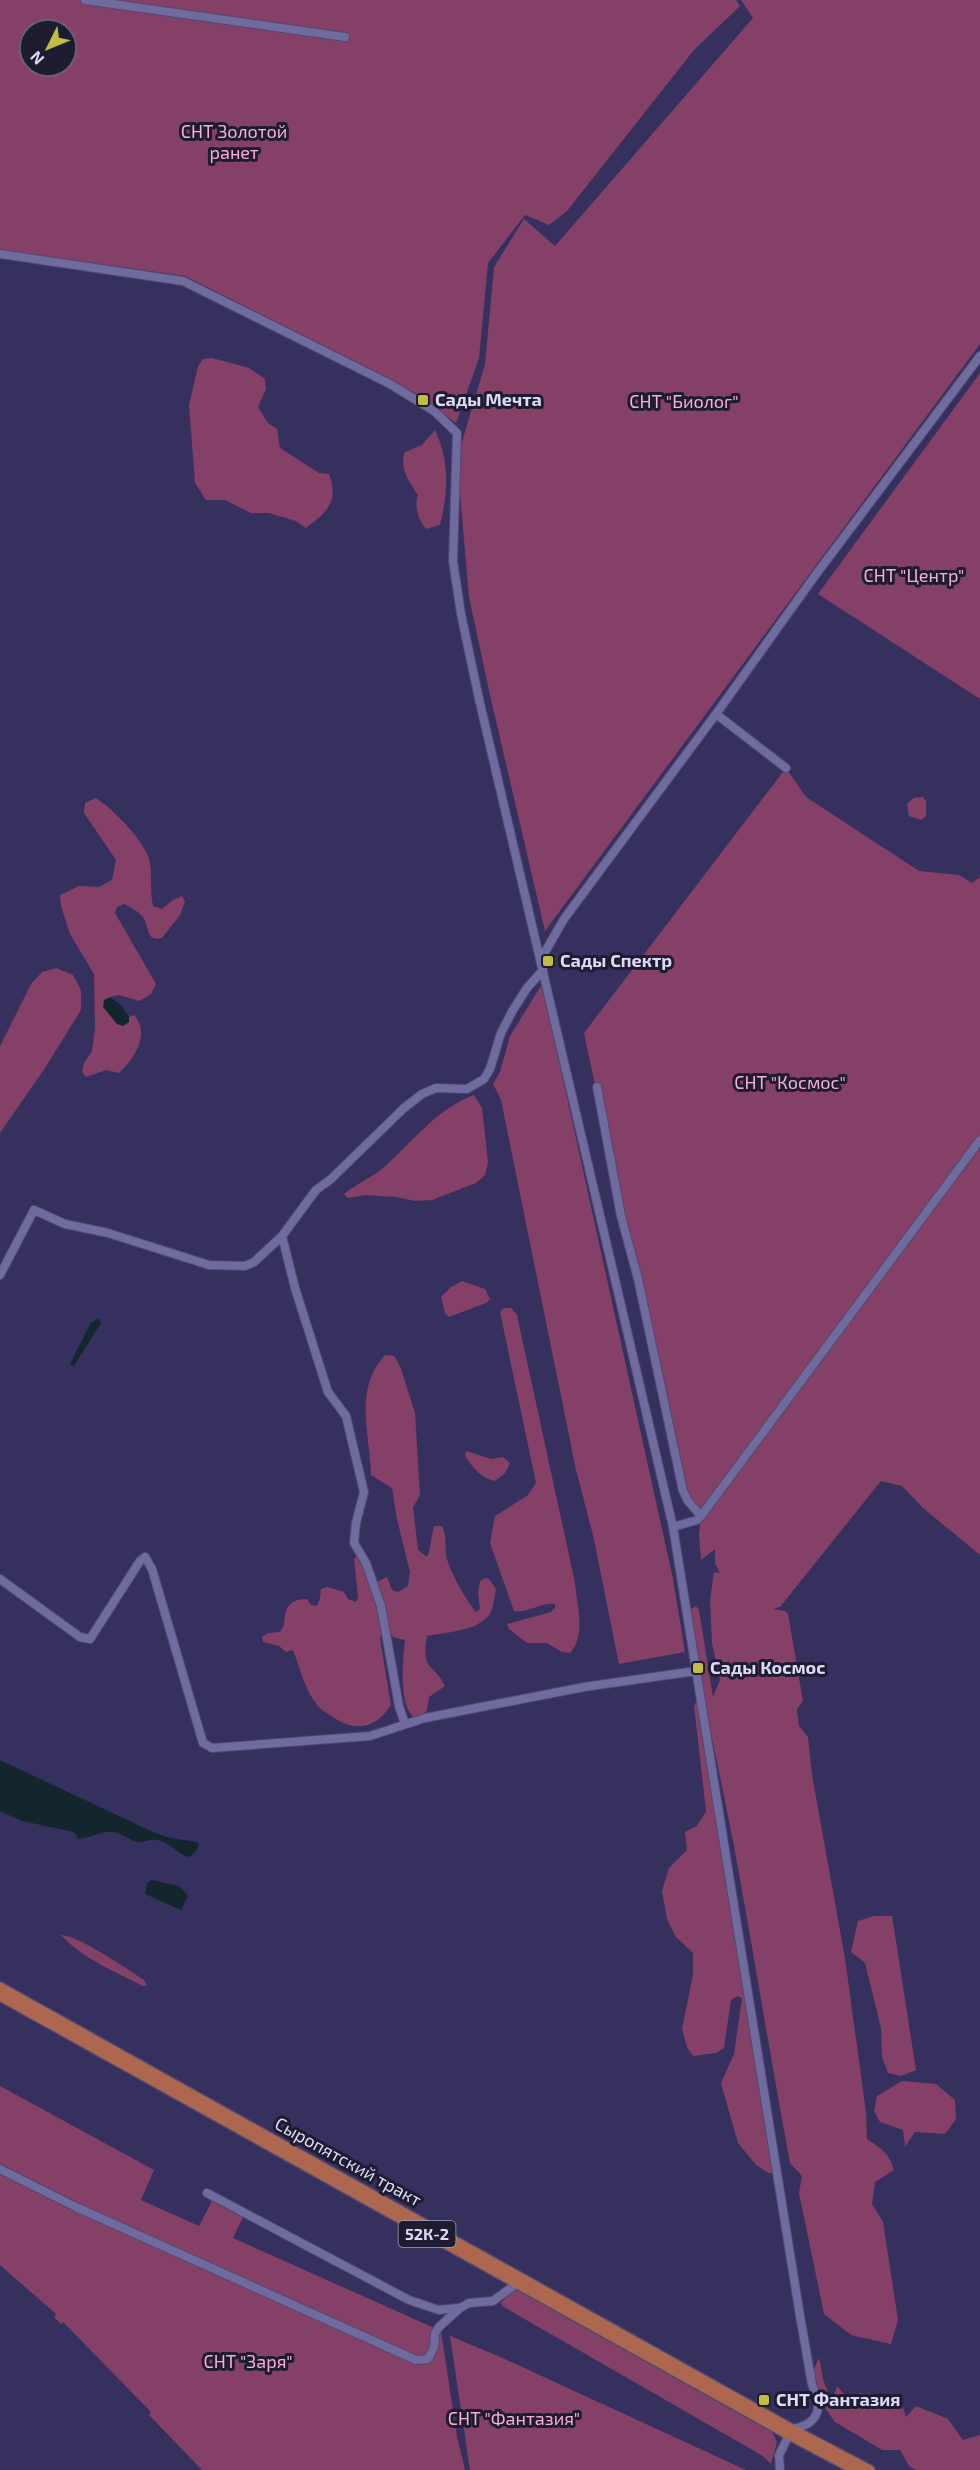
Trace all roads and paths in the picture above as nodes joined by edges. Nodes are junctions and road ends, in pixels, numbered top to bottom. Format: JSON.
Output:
{"nodes":[{"id":1,"x":85,"y":0,"type":"edge"},
{"id":2,"x":345,"y":37,"type":"dead end"},
{"id":3,"x":0,"y":254,"type":"edge"},
{"id":4,"x":980,"y":356,"type":"edge"},
{"id":5,"x":716,"y":714,"type":"junction"},
{"id":6,"x":786,"y":768,"type":"dead end"},
{"id":7,"x":541,"y":959,"type":"junction"},
{"id":8,"x":543,"y":970,"type":"junction"},
{"id":9,"x":597,"y":1087,"type":"dead end"},
{"id":10,"x":980,"y":1140,"type":"edge"},
{"id":11,"x":282,"y":1236,"type":"junction"},
{"id":12,"x":0,"y":1275,"type":"edge"},
{"id":13,"x":701,"y":1516,"type":"junction"},
{"id":14,"x":673,"y":1527,"type":"junction"},
{"id":15,"x":1,"y":1582,"type":"edge"},
{"id":16,"x":696,"y":1671,"type":"junction"},
{"id":17,"x":405,"y":1724,"type":"junction"},
{"id":18,"x":0,"y":1987,"type":"edge"},
{"id":19,"x":0,"y":1996,"type":"edge"},
{"id":20,"x":0,"y":2169,"type":"edge"},
{"id":21,"x":207,"y":2193,"type":"dead end"},
{"id":22,"x":516,"y":2284,"type":"junction"},
{"id":23,"x":460,"y":2308,"type":"junction"},
{"id":24,"x":791,"y":2432,"type":"junction"},
{"id":25,"x":780,"y":2470,"type":"edge"},
{"id":26,"x":855,"y":2470,"type":"edge"},
{"id":27,"x":870,"y":2470,"type":"edge"}],
"edges":[{"from":1,"to":2,"type":"street"},
{"from":3,"to":7,"type":"street"},
{"from":4,"to":5,"type":"street"},
{"from":5,"to":6,"type":"street"},
{"from":5,"to":7,"type":"street"},
{"from":7,"to":8,"type":"street"},
{"from":8,"to":11,"type":"street"},
{"from":8,"to":14,"type":"street"},
{"from":9,"to":13,"type":"street"},
{"from":10,"to":13,"type":"street"},
{"from":11,"to":12,"type":"street"},
{"from":11,"to":17,"type":"street"},
{"from":13,"to":14,"type":"street"},
{"from":14,"to":16,"type":"street"},
{"from":15,"to":17,"type":"street"},
{"from":16,"to":17,"type":"street"},
{"from":16,"to":24,"type":"street"},
{"from":18,"to":24,"type":"main road","name":"Сыропятский тракт","number":"52К-2"},
{"from":19,"to":22,"type":"main road","name":"Сыропятский тракт","number":"52К-2"},
{"from":20,"to":23,"type":"street"},
{"from":21,"to":23,"type":"street"},
{"from":22,"to":23,"type":"street"},
{"from":22,"to":24,"type":"main road","name":"Сыропятский тракт","number":"52К-2"},
{"from":24,"to":25,"type":"street"},
{"from":24,"to":26,"type":"main road","name":"Сыропятский тракт","number":"52К-2"},
{"from":24,"to":27,"type":"main road","name":"Сыропятский тракт","number":"52К-2"}]}
